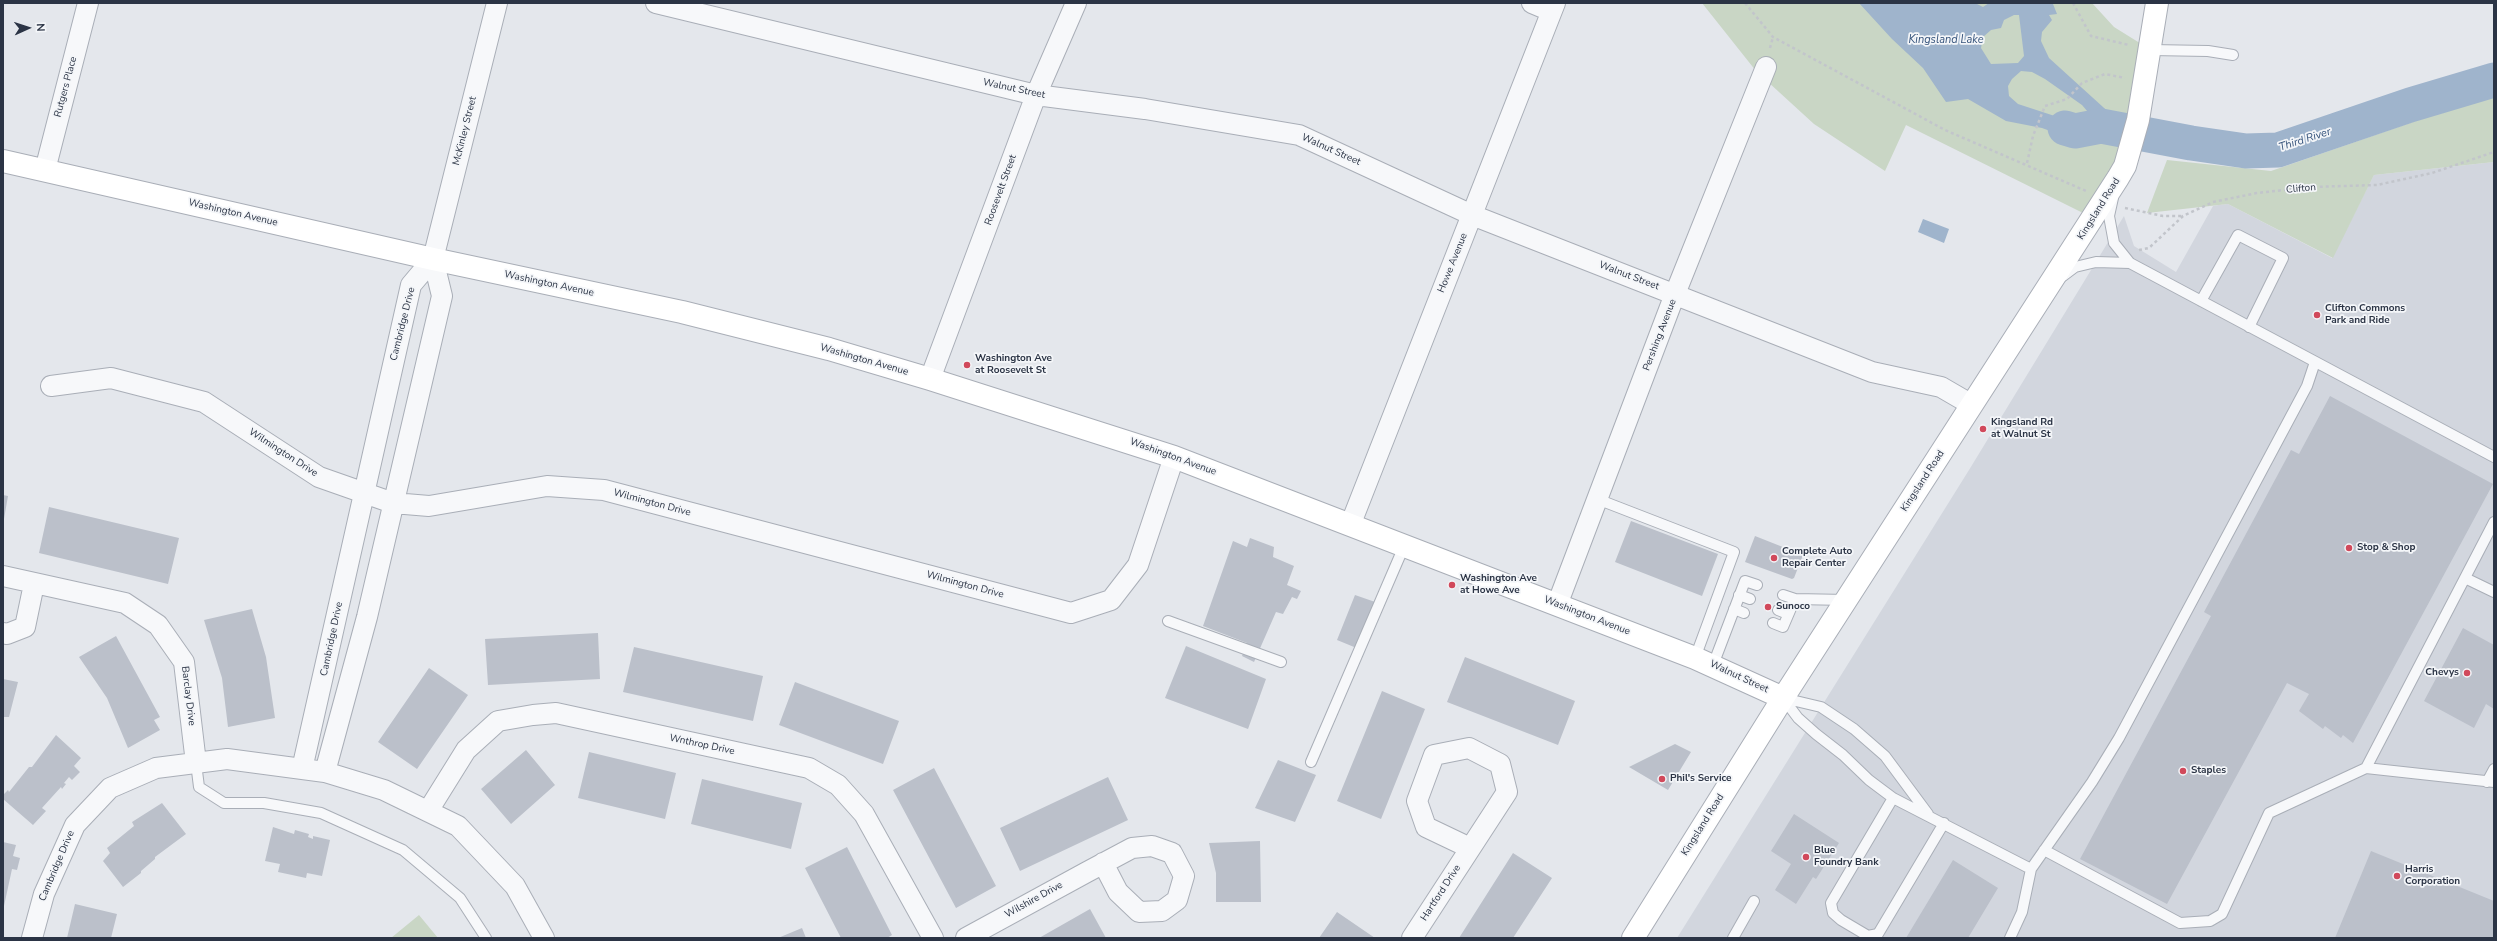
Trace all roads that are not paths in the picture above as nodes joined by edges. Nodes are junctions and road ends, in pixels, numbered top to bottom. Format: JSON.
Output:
{"nodes":[{"id":1,"x":88,"y":3,"type":"edge"},
{"id":2,"x":497,"y":3,"type":"edge"},
{"id":3,"x":656,"y":3,"type":"edge"},
{"id":4,"x":1076,"y":3,"type":"edge"},
{"id":5,"x":1532,"y":3,"type":"edge"},
{"id":6,"x":2157,"y":3,"type":"edge"},
{"id":7,"x":1553,"y":7,"type":"edge"},
{"id":8,"x":2143,"y":48,"type":"junction"},
{"id":9,"x":2233,"y":55,"type":"dead end"},
{"id":10,"x":1766,"y":67,"type":"dead end"},
{"id":11,"x":1036,"y":95,"type":"junction"},
{"id":12,"x":3,"y":161,"type":"edge"},
{"id":13,"x":44,"y":170,"type":"junction"},
{"id":14,"x":2118,"y":178,"type":"junction"},
{"id":15,"x":1472,"y":215,"type":"junction"},
{"id":16,"x":433,"y":259,"type":"junction"},
{"id":17,"x":2130,"y":263,"type":"junction"},
{"id":18,"x":2053,"y":282,"type":"junction"},
{"id":19,"x":1675,"y":294,"type":"junction"},
{"id":20,"x":2201,"y":301,"type":"junction"},
{"id":21,"x":2248,"y":327,"type":"junction"},
{"id":22,"x":2315,"y":362,"type":"junction"},
{"id":23,"x":930,"y":379,"type":"junction"},
{"id":24,"x":51,"y":386,"type":"dead end"},
{"id":25,"x":1972,"y":405,"type":"junction"},
{"id":26,"x":1174,"y":457,"type":"junction"},
{"id":27,"x":2494,"y":457,"type":"edge"},
{"id":28,"x":365,"y":494,"type":"junction"},
{"id":29,"x":1597,"y":499,"type":"junction"},
{"id":30,"x":393,"y":503,"type":"junction"},
{"id":31,"x":2494,"y":522,"type":"edge"},
{"id":32,"x":1351,"y":523,"type":"junction"},
{"id":33,"x":1405,"y":544,"type":"junction"},
{"id":34,"x":3,"y":576,"type":"edge"},
{"id":35,"x":2465,"y":578,"type":"junction"},
{"id":36,"x":34,"y":584,"type":"junction"},
{"id":37,"x":1757,"y":585,"type":"dead end"},
{"id":38,"x":2494,"y":592,"type":"edge"},
{"id":39,"x":1739,"y":595,"type":"junction"},
{"id":40,"x":1783,"y":595,"type":"dead end"},
{"id":41,"x":1750,"y":599,"type":"dead end"},
{"id":42,"x":1795,"y":599,"type":"junction"},
{"id":43,"x":1847,"y":600,"type":"junction"},
{"id":44,"x":1557,"y":605,"type":"junction"},
{"id":45,"x":1734,"y":609,"type":"junction"},
{"id":46,"x":1778,"y":610,"type":"dead end"},
{"id":47,"x":1744,"y":613,"type":"dead end"},
{"id":48,"x":1788,"y":614,"type":"junction"},
{"id":49,"x":1168,"y":621,"type":"dead end"},
{"id":50,"x":1773,"y":623,"type":"dead end"},
{"id":51,"x":3,"y":633,"type":"edge"},
{"id":52,"x":1704,"y":661,"type":"junction"},
{"id":53,"x":1281,"y":662,"type":"dead end"},
{"id":54,"x":1783,"y":698,"type":"junction"},
{"id":55,"x":1311,"y":762,"type":"dead end"},
{"id":56,"x":196,"y":764,"type":"junction"},
{"id":57,"x":2366,"y":768,"type":"junction"},
{"id":58,"x":302,"y":769,"type":"junction"},
{"id":59,"x":2494,"y":769,"type":"edge"},
{"id":60,"x":325,"y":772,"type":"junction"},
{"id":61,"x":2491,"y":782,"type":"edge"},
{"id":62,"x":1893,"y":798,"type":"junction"},
{"id":63,"x":428,"y":811,"type":"junction"},
{"id":64,"x":1928,"y":814,"type":"junction"},
{"id":65,"x":1944,"y":823,"type":"junction"},
{"id":66,"x":1470,"y":848,"type":"junction"},
{"id":67,"x":2044,"y":850,"type":"junction"},
{"id":68,"x":1103,"y":863,"type":"dead end"},
{"id":69,"x":2031,"y":869,"type":"junction"},
{"id":70,"x":1754,"y":901,"type":"dead end"},
{"id":71,"x":32,"y":938,"type":"edge"},
{"id":72,"x":486,"y":938,"type":"edge"},
{"id":73,"x":544,"y":938,"type":"edge"},
{"id":74,"x":933,"y":938,"type":"edge"},
{"id":75,"x":966,"y":938,"type":"edge"},
{"id":76,"x":1412,"y":938,"type":"edge"},
{"id":77,"x":1633,"y":938,"type":"edge"},
{"id":78,"x":1733,"y":938,"type":"edge"},
{"id":79,"x":2010,"y":938,"type":"edge"}],
"edges":[{"from":1,"to":13,"type":"street","name":"Rutgers Place"},
{"from":2,"to":16,"type":"street","name":"McKinley Street"},
{"from":3,"to":11,"type":"street","name":"Walnut Street"},
{"from":4,"to":11,"type":"street","name":"Roosevelt Street"},
{"from":5,"to":7,"type":"street"},
{"from":6,"to":8,"type":"main road","name":"Kingsland Road"},
{"from":7,"to":15,"type":"street","name":"Howe Avenue"},
{"from":8,"to":9,"type":"lane"},
{"from":8,"to":14,"type":"main road","name":"Kingsland Road"},
{"from":10,"to":19,"type":"street","name":"Pershing Avenue"},
{"from":11,"to":15,"type":"street","name":"Walnut Street"},
{"from":11,"to":23,"type":"street","name":"Roosevelt Street"},
{"from":12,"to":13,"type":"main road","name":"Washington Avenue"},
{"from":13,"to":16,"type":"main road","name":"Washington Avenue"},
{"from":14,"to":17,"type":"lane"},
{"from":14,"to":18,"type":"main road","name":"Kingsland Road"},
{"from":15,"to":19,"type":"street","name":"Walnut Street"},
{"from":15,"to":32,"type":"street","name":"Howe Avenue"},
{"from":16,"to":23,"type":"main road","name":"Washington Avenue"},
{"from":16,"to":28,"type":"street","name":"Cambridge Drive"},
{"from":16,"to":30,"type":"street"},
{"from":17,"to":18,"type":"lane"},
{"from":17,"to":20,"type":"lane"},
{"from":18,"to":25,"type":"main road","name":"Kingsland Road"},
{"from":19,"to":25,"type":"street","name":"Walnut Street"},
{"from":19,"to":29,"type":"street","name":"Pershing Avenue"},
{"from":20,"to":21,"type":"lane"},
{"from":20,"to":21,"type":"lane"},
{"from":21,"to":22,"type":"lane"},
{"from":22,"to":27,"type":"lane"},
{"from":22,"to":67,"type":"lane"},
{"from":23,"to":26,"type":"main road","name":"Washington Avenue"},
{"from":24,"to":28,"type":"street","name":"Wilmington Drive"},
{"from":25,"to":43,"type":"main road","name":"Kingsland Road"},
{"from":26,"to":30,"type":"street","name":"Wilmington Drive"},
{"from":26,"to":32,"type":"main road","name":"Washington Avenue"},
{"from":28,"to":30,"type":"street","name":"Wilmington Drive"},
{"from":28,"to":58,"type":"street","name":"Cambridge Drive"},
{"from":29,"to":44,"type":"street","name":"Pershing Avenue"},
{"from":29,"to":52,"type":"lane"},
{"from":30,"to":60,"type":"street"},
{"from":31,"to":35,"type":"lane"},
{"from":32,"to":33,"type":"main road","name":"Washington Avenue"},
{"from":33,"to":44,"type":"main road","name":"Washington Avenue"},
{"from":33,"to":55,"type":"lane"},
{"from":34,"to":36,"type":"street","name":"Barclay Drive"},
{"from":35,"to":38,"type":"lane"},
{"from":35,"to":57,"type":"lane"},
{"from":36,"to":51,"type":"street"},
{"from":36,"to":56,"type":"street","name":"Barclay Drive"},
{"from":37,"to":39,"type":"lane"},
{"from":39,"to":41,"type":"lane"},
{"from":39,"to":45,"type":"lane"},
{"from":40,"to":42,"type":"lane"},
{"from":42,"to":43,"type":"lane"},
{"from":42,"to":48,"type":"lane"},
{"from":43,"to":54,"type":"main road","name":"Kingsland Road"},
{"from":44,"to":52,"type":"main road","name":"Washington Avenue"},
{"from":45,"to":47,"type":"lane"},
{"from":45,"to":52,"type":"lane"},
{"from":46,"to":48,"type":"lane"},
{"from":48,"to":50,"type":"lane"},
{"from":49,"to":53,"type":"lane"},
{"from":52,"to":54,"type":"main road","name":"Walnut Street"},
{"from":54,"to":62,"type":"lane"},
{"from":54,"to":64,"type":"lane"},
{"from":54,"to":77,"type":"main road","name":"Kingsland Road"},
{"from":56,"to":58,"type":"street","name":"Cambridge Drive"},
{"from":56,"to":71,"type":"street","name":"Cambridge Drive"},
{"from":56,"to":72,"type":"lane"},
{"from":57,"to":61,"type":"lane"},
{"from":57,"to":67,"type":"lane"},
{"from":58,"to":60,"type":"street","name":"Cambridge Drive"},
{"from":59,"to":61,"type":"lane"},
{"from":60,"to":63,"type":"street","name":"Cambridge Drive"},
{"from":62,"to":64,"type":"lane"},
{"from":62,"to":65,"type":"lane"},
{"from":63,"to":73,"type":"street","name":"Cambridge Drive"},
{"from":63,"to":74,"type":"street","name":"Wnthrop Drive"},
{"from":64,"to":65,"type":"lane"},
{"from":65,"to":69,"type":"lane"},
{"from":66,"to":66,"type":"street"},
{"from":66,"to":76,"type":"street","name":"Hartford Drive"},
{"from":67,"to":69,"type":"lane"},
{"from":68,"to":75,"type":"street","name":"Wilshire Drive"},
{"from":69,"to":79,"type":"lane"},
{"from":70,"to":78,"type":"lane"}]}
